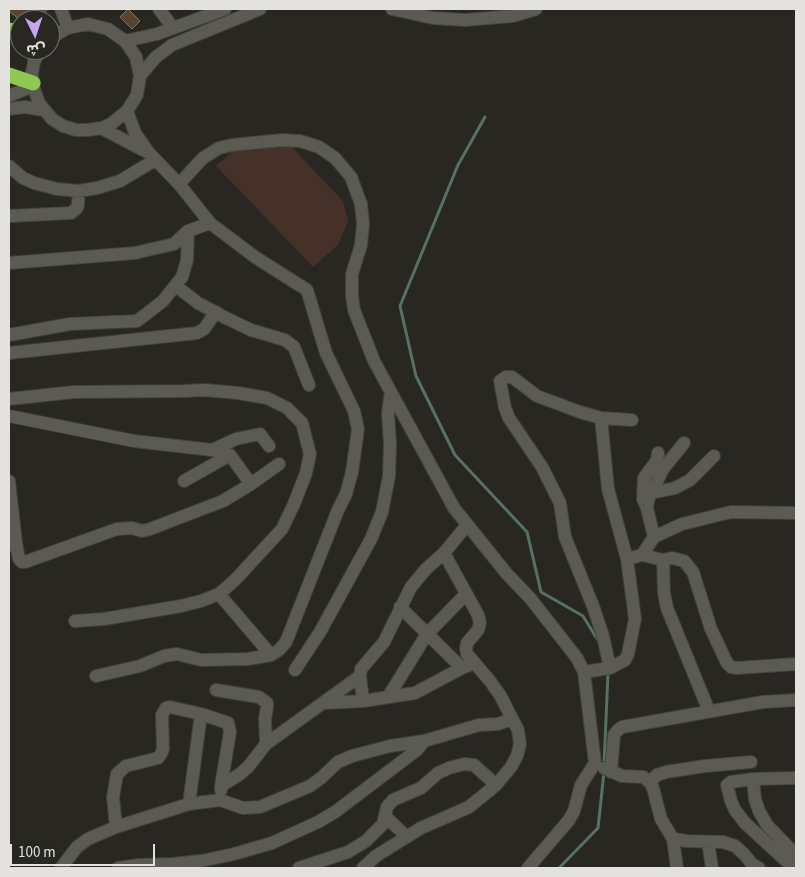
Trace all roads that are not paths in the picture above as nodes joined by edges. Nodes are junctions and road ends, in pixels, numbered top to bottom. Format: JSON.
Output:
{"nodes":[{"id":1,"x":61,"y":9,"type":"edge"},
{"id":2,"x":159,"y":9,"type":"edge"},
{"id":3,"x":225,"y":9,"type":"edge"},
{"id":4,"x":260,"y":9,"type":"edge"},
{"id":5,"x":392,"y":9,"type":"edge"},
{"id":6,"x":536,"y":9,"type":"edge"},
{"id":7,"x":68,"y":28,"type":"junction"},
{"id":8,"x":172,"y":28,"type":"junction"},
{"id":9,"x":60,"y":32,"type":"edge"},
{"id":10,"x":157,"y":34,"type":"junction"},
{"id":11,"x":125,"y":41,"type":"junction"},
{"id":12,"x":164,"y":50,"type":"junction"},
{"id":13,"x":35,"y":60,"type":"edge"},
{"id":14,"x":9,"y":75,"type":"edge"},
{"id":15,"x":140,"y":76,"type":"junction"},
{"id":16,"x":33,"y":85,"type":"junction"},
{"id":17,"x":9,"y":96,"type":"edge"},
{"id":18,"x":9,"y":109,"type":"edge"},
{"id":19,"x":43,"y":110,"type":"junction"},
{"id":20,"x":127,"y":111,"type":"junction"},
{"id":21,"x":101,"y":128,"type":"junction"},
{"id":22,"x":152,"y":157,"type":"junction"},
{"id":23,"x":9,"y":166,"type":"edge"},
{"id":24,"x":178,"y":184,"type":"junction"},
{"id":25,"x":78,"y":191,"type":"junction"},
{"id":26,"x":9,"y":216,"type":"edge"},
{"id":27,"x":210,"y":223,"type":"junction"},
{"id":28,"x":188,"y":231,"type":"junction"},
{"id":29,"x":9,"y":263,"type":"edge"},
{"id":30,"x":176,"y":286,"type":"junction"},
{"id":31,"x":216,"y":312,"type":"junction"},
{"id":32,"x":9,"y":335,"type":"edge"},
{"id":33,"x":9,"y":353,"type":"edge"},
{"id":34,"x":309,"y":385,"type":"dead end"},
{"id":35,"x":391,"y":392,"type":"junction"},
{"id":36,"x":9,"y":399,"type":"edge"},
{"id":37,"x":9,"y":416,"type":"edge"},
{"id":38,"x":600,"y":418,"type":"junction"},
{"id":39,"x":632,"y":420,"type":"dead end"},
{"id":40,"x":684,"y":444,"type":"dead end"},
{"id":41,"x":269,"y":446,"type":"dead end"},
{"id":42,"x":212,"y":450,"type":"junction"},
{"id":43,"x":658,"y":453,"type":"dead end"},
{"id":44,"x":230,"y":455,"type":"junction"},
{"id":45,"x":714,"y":456,"type":"dead end"},
{"id":46,"x":279,"y":464,"type":"dead end"},
{"id":47,"x":9,"y":481,"type":"edge"},
{"id":48,"x":184,"y":481,"type":"dead end"},
{"id":49,"x":251,"y":484,"type":"junction"},
{"id":50,"x":651,"y":493,"type":"junction"},
{"id":51,"x":10,"y":503,"type":"edge"},
{"id":52,"x":647,"y":508,"type":"junction"},
{"id":53,"x":796,"y":513,"type":"edge"},
{"id":54,"x":467,"y":525,"type":"junction"},
{"id":55,"x":654,"y":537,"type":"junction"},
{"id":56,"x":12,"y":544,"type":"edge"},
{"id":57,"x":444,"y":553,"type":"junction"},
{"id":58,"x":642,"y":555,"type":"junction"},
{"id":59,"x":627,"y":559,"type":"junction"},
{"id":60,"x":663,"y":560,"type":"junction"},
{"id":61,"x":219,"y":594,"type":"junction"},
{"id":62,"x":466,"y":594,"type":"junction"},
{"id":63,"x":400,"y":607,"type":"junction"},
{"id":64,"x":75,"y":621,"type":"dead end"},
{"id":65,"x":427,"y":634,"type":"junction"},
{"id":66,"x":271,"y":655,"type":"junction"},
{"id":67,"x":474,"y":663,"type":"junction"},
{"id":68,"x":796,"y":664,"type":"edge"},
{"id":69,"x":462,"y":668,"type":"junction"},
{"id":70,"x":610,"y":668,"type":"junction"},
{"id":71,"x":295,"y":670,"type":"dead end"},
{"id":72,"x":584,"y":672,"type":"junction"},
{"id":73,"x":96,"y":676,"type":"dead end"},
{"id":74,"x":360,"y":676,"type":"junction"},
{"id":75,"x":216,"y":690,"type":"dead end"},
{"id":76,"x":388,"y":697,"type":"junction"},
{"id":77,"x":796,"y":700,"type":"edge"},
{"id":78,"x":363,"y":701,"type":"junction"},
{"id":79,"x":325,"y":703,"type":"junction"},
{"id":80,"x":709,"y":711,"type":"junction"},
{"id":81,"x":201,"y":714,"type":"junction"},
{"id":82,"x":512,"y":719,"type":"junction"},
{"id":83,"x":424,"y":741,"type":"junction"},
{"id":84,"x":266,"y":744,"type":"junction"},
{"id":85,"x":751,"y":762,"type":"dead end"},
{"id":86,"x":595,"y":763,"type":"junction"},
{"id":87,"x":611,"y":772,"type":"junction"},
{"id":88,"x":796,"y":778,"type":"edge"},
{"id":89,"x":753,"y":779,"type":"junction"},
{"id":90,"x":650,"y":782,"type":"junction"},
{"id":91,"x":496,"y":785,"type":"junction"},
{"id":92,"x":221,"y":786,"type":"junction"},
{"id":93,"x":220,"y":800,"type":"junction"},
{"id":94,"x":189,"y":804,"type":"junction"},
{"id":95,"x":386,"y":817,"type":"junction"},
{"id":96,"x":116,"y":827,"type":"junction"},
{"id":97,"x":407,"y":836,"type":"junction"},
{"id":98,"x":673,"y":839,"type":"junction"},
{"id":99,"x":366,"y":841,"type":"junction"},
{"id":100,"x":708,"y":842,"type":"junction"},
{"id":101,"x":796,"y":855,"type":"edge"},
{"id":102,"x":376,"y":856,"type":"junction"},
{"id":103,"x":538,"y":856,"type":"junction"},
{"id":104,"x":60,"y":868,"type":"edge"},
{"id":105,"x":118,"y":868,"type":"edge"},
{"id":106,"x":299,"y":868,"type":"edge"},
{"id":107,"x":363,"y":868,"type":"edge"},
{"id":108,"x":528,"y":868,"type":"edge"},
{"id":109,"x":544,"y":868,"type":"edge"},
{"id":110,"x":677,"y":868,"type":"edge"},
{"id":111,"x":712,"y":868,"type":"edge"},
{"id":112,"x":759,"y":868,"type":"edge"},
{"id":113,"x":794,"y":868,"type":"edge"}],
"edges":[{"from":1,"to":7,"type":"street"},
{"from":2,"to":8,"type":"street"},
{"from":3,"to":8,"type":"street"},
{"from":4,"to":12,"type":"street"},
{"from":5,"to":6,"type":"street"},
{"from":7,"to":9,"type":"street"},
{"from":7,"to":11,"type":"street"},
{"from":8,"to":10,"type":"street"},
{"from":10,"to":11,"type":"street"},
{"from":10,"to":12,"type":"street"},
{"from":11,"to":15,"type":"street"},
{"from":12,"to":15,"type":"street"},
{"from":13,"to":16,"type":"street"},
{"from":14,"to":16,"type":"highway"},
{"from":15,"to":20,"type":"street"},
{"from":16,"to":17,"type":"street"},
{"from":16,"to":19,"type":"street"},
{"from":18,"to":19,"type":"street"},
{"from":19,"to":21,"type":"street"},
{"from":20,"to":21,"type":"street"},
{"from":20,"to":22,"type":"street"},
{"from":21,"to":22,"type":"street"},
{"from":22,"to":24,"type":"street"},
{"from":22,"to":25,"type":"street"},
{"from":23,"to":25,"type":"street"},
{"from":24,"to":27,"type":"street"},
{"from":24,"to":35,"type":"street"},
{"from":25,"to":26,"type":"street"},
{"from":27,"to":28,"type":"street"},
{"from":27,"to":66,"type":"street"},
{"from":28,"to":29,"type":"street"},
{"from":28,"to":30,"type":"street"},
{"from":30,"to":31,"type":"street"},
{"from":30,"to":32,"type":"street"},
{"from":31,"to":33,"type":"street"},
{"from":31,"to":34,"type":"street"},
{"from":35,"to":54,"type":"street"},
{"from":35,"to":71,"type":"street"},
{"from":36,"to":61,"type":"street"},
{"from":37,"to":42,"type":"street"},
{"from":38,"to":39,"type":"street"},
{"from":38,"to":59,"type":"street"},
{"from":38,"to":70,"type":"street"},
{"from":40,"to":50,"type":"street"},
{"from":41,"to":42,"type":"street"},
{"from":42,"to":44,"type":"street"},
{"from":43,"to":52,"type":"street"},
{"from":44,"to":48,"type":"street"},
{"from":44,"to":49,"type":"street"},
{"from":45,"to":50,"type":"street"},
{"from":46,"to":49,"type":"street"},
{"from":47,"to":51,"type":"street"},
{"from":49,"to":56,"type":"street"},
{"from":50,"to":52,"type":"street"},
{"from":51,"to":56,"type":"street"},
{"from":52,"to":55,"type":"street"},
{"from":53,"to":55,"type":"street"},
{"from":54,"to":57,"type":"street"},
{"from":54,"to":72,"type":"street"},
{"from":55,"to":58,"type":"street"},
{"from":57,"to":62,"type":"street"},
{"from":57,"to":63,"type":"street"},
{"from":58,"to":59,"type":"street"},
{"from":58,"to":60,"type":"street"},
{"from":59,"to":70,"type":"street"},
{"from":60,"to":68,"type":"street"},
{"from":60,"to":80,"type":"street"},
{"from":61,"to":64,"type":"street"},
{"from":61,"to":66,"type":"street"},
{"from":62,"to":65,"type":"street"},
{"from":62,"to":67,"type":"street"},
{"from":63,"to":65,"type":"street"},
{"from":63,"to":74,"type":"street"},
{"from":65,"to":69,"type":"street"},
{"from":65,"to":76,"type":"street"},
{"from":66,"to":73,"type":"street"},
{"from":67,"to":69,"type":"street"},
{"from":67,"to":82,"type":"street"},
{"from":69,"to":76,"type":"street"},
{"from":70,"to":72,"type":"street"},
{"from":72,"to":86,"type":"street"},
{"from":74,"to":78,"type":"street"},
{"from":74,"to":79,"type":"street"},
{"from":75,"to":84,"type":"street"},
{"from":76,"to":78,"type":"street"},
{"from":77,"to":80,"type":"street"},
{"from":78,"to":79,"type":"street"},
{"from":79,"to":84,"type":"street"},
{"from":80,"to":87,"type":"street"},
{"from":81,"to":92,"type":"street"},
{"from":81,"to":94,"type":"street"},
{"from":81,"to":96,"type":"street"},
{"from":82,"to":83,"type":"street"},
{"from":82,"to":91,"type":"street"},
{"from":83,"to":93,"type":"street"},
{"from":83,"to":105,"type":"street"},
{"from":84,"to":92,"type":"street"},
{"from":85,"to":90,"type":"street"},
{"from":86,"to":87,"type":"street"},
{"from":86,"to":103,"type":"street"},
{"from":87,"to":90,"type":"street"},
{"from":88,"to":89,"type":"street"},
{"from":89,"to":101,"type":"street"},
{"from":89,"to":113,"type":"street"},
{"from":90,"to":98,"type":"street"},
{"from":91,"to":95,"type":"street"},
{"from":91,"to":97,"type":"street"},
{"from":92,"to":93,"type":"street"},
{"from":93,"to":94,"type":"street"},
{"from":94,"to":96,"type":"street"},
{"from":95,"to":97,"type":"street"},
{"from":95,"to":99,"type":"street"},
{"from":96,"to":104,"type":"street"},
{"from":97,"to":102,"type":"street"},
{"from":98,"to":100,"type":"street"},
{"from":98,"to":110,"type":"street"},
{"from":99,"to":102,"type":"street"},
{"from":99,"to":106,"type":"street"},
{"from":100,"to":111,"type":"street"},
{"from":100,"to":112,"type":"street"},
{"from":102,"to":107,"type":"street"},
{"from":103,"to":108,"type":"street"},
{"from":103,"to":109,"type":"street"}]}
